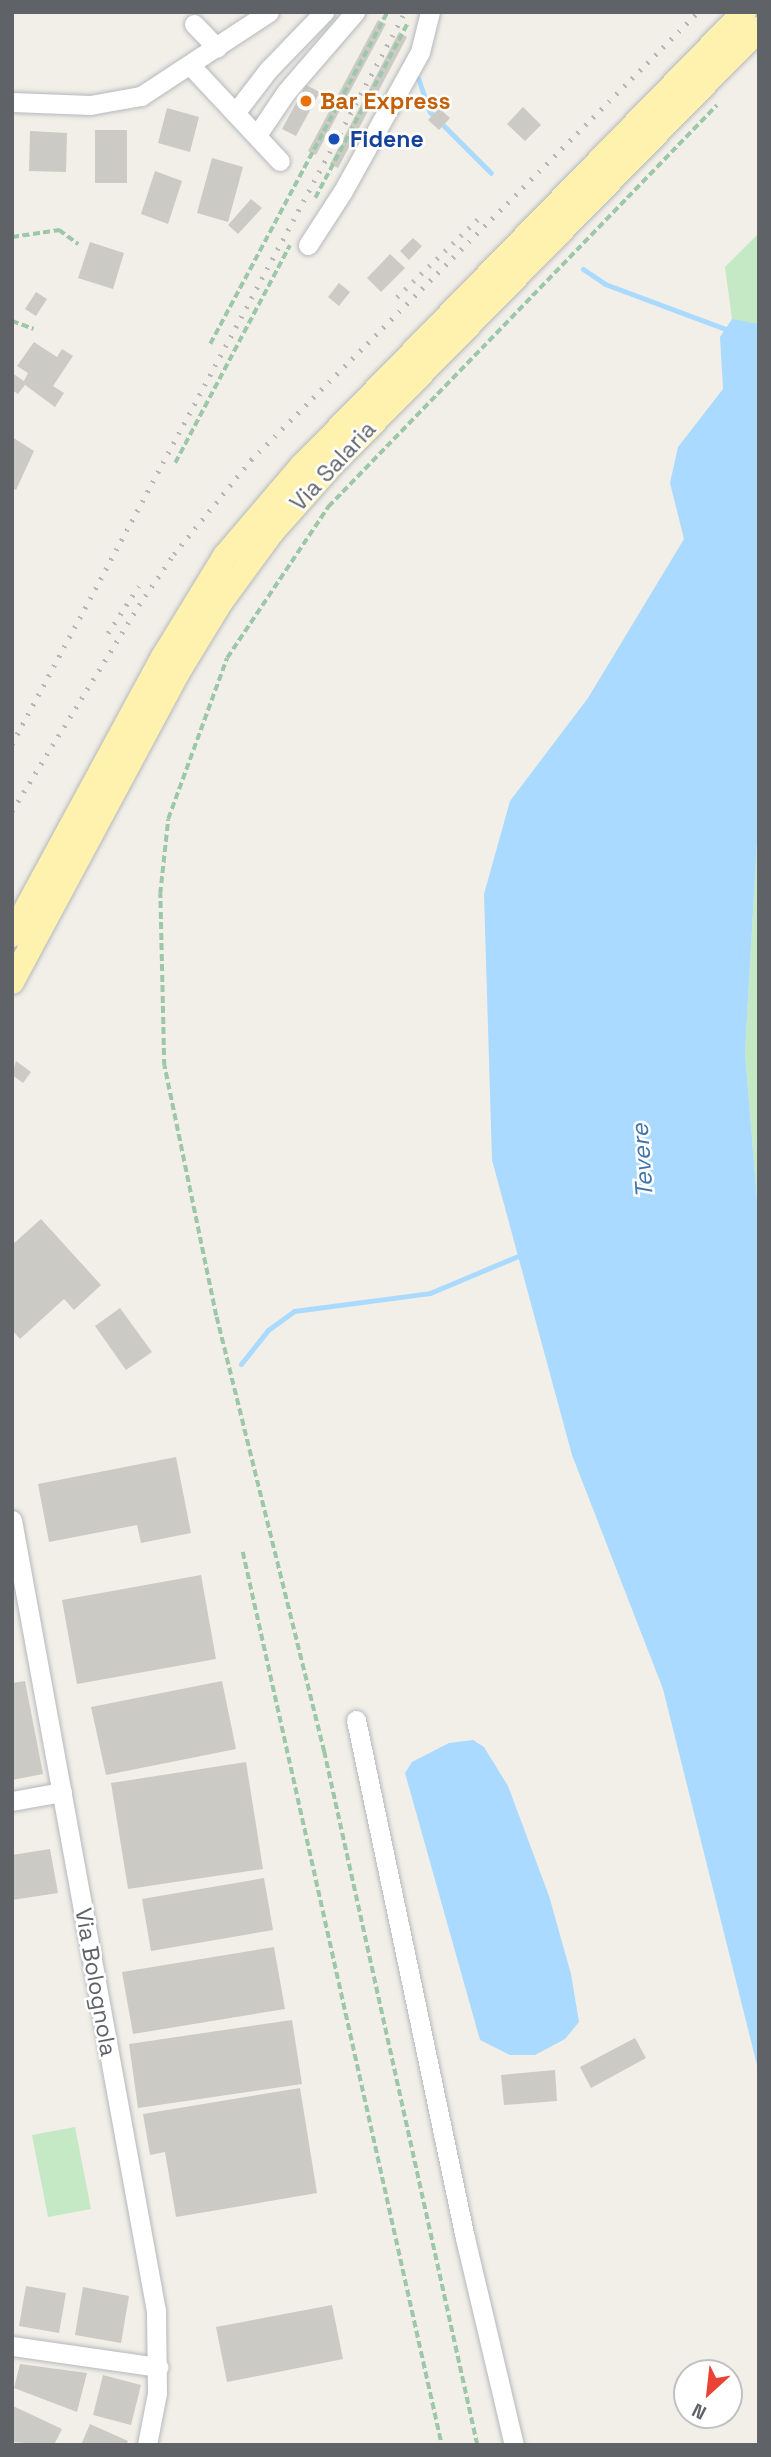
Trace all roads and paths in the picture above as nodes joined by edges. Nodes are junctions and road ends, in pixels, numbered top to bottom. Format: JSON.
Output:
{"nodes":[{"id":1,"x":269,"y":12,"type":"edge"},
{"id":2,"x":324,"y":12,"type":"edge"},
{"id":3,"x":355,"y":12,"type":"edge"},
{"id":4,"x":387,"y":12,"type":"edge"},
{"id":5,"x":430,"y":12,"type":"edge"},
{"id":6,"x":744,"y":12,"type":"edge"},
{"id":7,"x":194,"y":24,"type":"dead end"},
{"id":8,"x":759,"y":29,"type":"edge"},
{"id":9,"x":217,"y":48,"type":"junction"},
{"id":10,"x":191,"y":66,"type":"junction"},
{"id":11,"x":720,"y":101,"type":"dead end"},
{"id":12,"x":12,"y":102,"type":"edge"},
{"id":13,"x":235,"y":113,"type":"junction"},
{"id":14,"x":257,"y":135,"type":"junction"},
{"id":15,"x":280,"y":161,"type":"dead end"},
{"id":16,"x":12,"y":237,"type":"edge"},
{"id":17,"x":78,"y":244,"type":"dead end"},
{"id":18,"x":308,"y":245,"type":"dead end"},
{"id":19,"x":12,"y":321,"type":"edge"},
{"id":20,"x":34,"y":329,"type":"dead end"},
{"id":21,"x":210,"y":344,"type":"dead end"},
{"id":22,"x":12,"y":935,"type":"edge"},
{"id":23,"x":12,"y":982,"type":"edge"},
{"id":24,"x":12,"y":1520,"type":"edge"},
{"id":25,"x":243,"y":1552,"type":"dead end"},
{"id":26,"x":356,"y":1720,"type":"dead end"},
{"id":27,"x":62,"y":1792,"type":"junction"},
{"id":28,"x":12,"y":1801,"type":"edge"},
{"id":29,"x":12,"y":2346,"type":"edge"},
{"id":30,"x":158,"y":2367,"type":"junction"},
{"id":31,"x":147,"y":2445,"type":"edge"},
{"id":32,"x":442,"y":2445,"type":"edge"},
{"id":33,"x":477,"y":2445,"type":"edge"},
{"id":34,"x":514,"y":2445,"type":"edge"}],
"edges":[{"from":1,"to":9,"type":"street"},
{"from":2,"to":13,"type":"street"},
{"from":3,"to":14,"type":"street"},
{"from":4,"to":21,"type":"path"},
{"from":5,"to":18,"type":"street"},
{"from":6,"to":22,"type":"main road","name":"Via Salaria"},
{"from":7,"to":9,"type":"street"},
{"from":8,"to":23,"type":"main road","name":"Via Salaria"},
{"from":9,"to":10,"type":"street"},
{"from":10,"to":12,"type":"street"},
{"from":10,"to":13,"type":"street"},
{"from":11,"to":33,"type":"path"},
{"from":13,"to":14,"type":"street"},
{"from":14,"to":15,"type":"street"},
{"from":16,"to":17,"type":"path"},
{"from":19,"to":20,"type":"path"},
{"from":24,"to":27,"type":"street","name":"Via Bolognola"},
{"from":25,"to":32,"type":"path"},
{"from":26,"to":34,"type":"street"},
{"from":27,"to":28,"type":"street"},
{"from":27,"to":30,"type":"street","name":"Via Bolognola"},
{"from":29,"to":30,"type":"street"},
{"from":30,"to":31,"type":"street","name":"Via Bolognola"}]}
